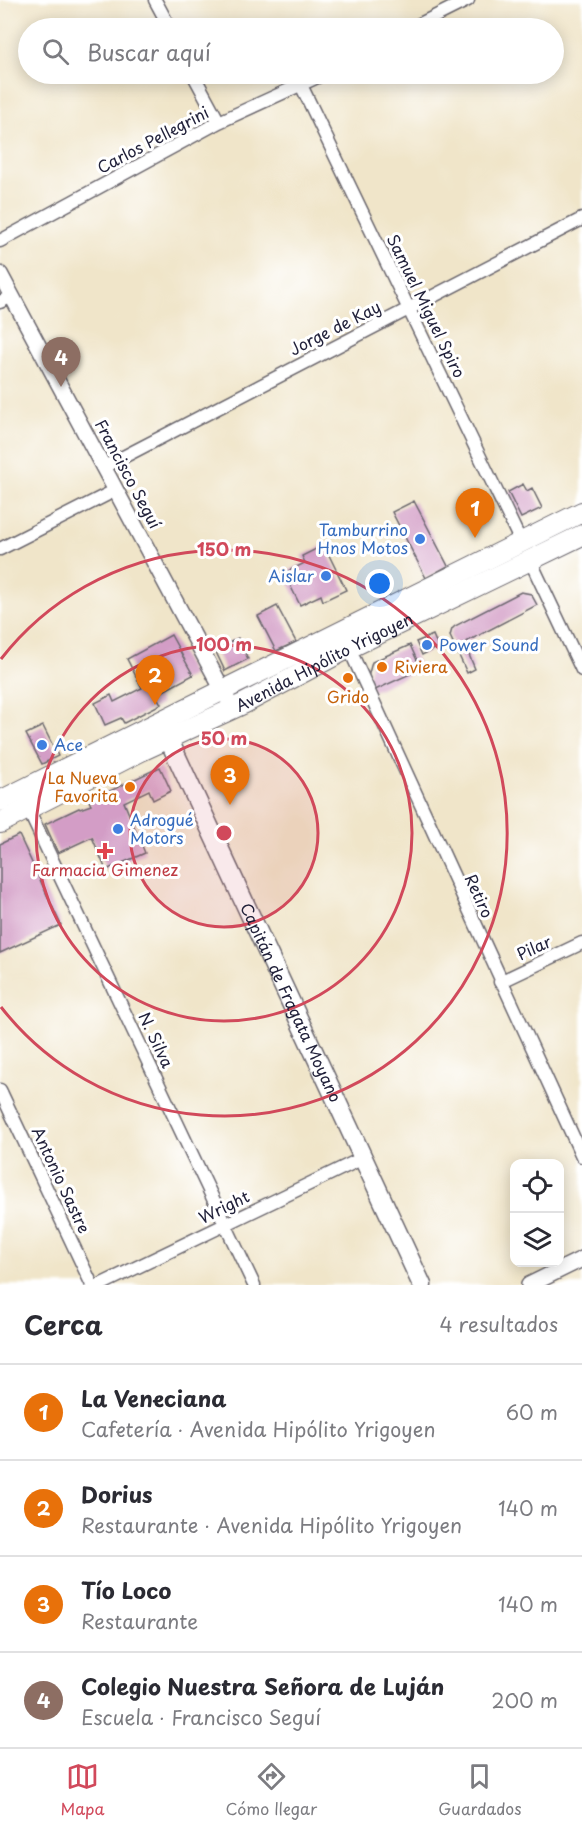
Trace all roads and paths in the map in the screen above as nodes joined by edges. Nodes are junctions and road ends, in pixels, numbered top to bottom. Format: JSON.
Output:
{"nodes":[{"id":1,"x":154,"y":0,"type":"edge"},
{"id":2,"x":468,"y":0,"type":"edge"},
{"id":3,"x":164,"y":18,"type":"edge"},
{"id":4,"x":432,"y":18,"type":"edge"},
{"id":5,"x":198,"y":84,"type":"edge"},
{"id":6,"x":305,"y":84,"type":"edge"},
{"id":7,"x":301,"y":86,"type":"junction"},
{"id":8,"x":219,"y":123,"type":"junction"},
{"id":9,"x":582,"y":219,"type":"edge"},
{"id":10,"x":0,"y":241,"type":"edge"},
{"id":11,"x":0,"y":274,"type":"edge"},
{"id":12,"x":6,"y":299,"type":"edge"},
{"id":13,"x":409,"y":308,"type":"junction"},
{"id":14,"x":104,"y":467,"type":"junction"},
{"id":15,"x":116,"y":490,"type":"junction"},
{"id":16,"x":582,"y":512,"type":"edge"},
{"id":17,"x":582,"y":535,"type":"edge"},
{"id":18,"x":521,"y":542,"type":"junction"},
{"id":19,"x":0,"y":549,"type":"edge"},
{"id":20,"x":530,"y":560,"type":"junction"},
{"id":21,"x":349,"y":648,"type":"junction"},
{"id":22,"x":582,"y":670,"type":"edge"},
{"id":23,"x":224,"y":691,"type":"junction"},
{"id":24,"x":231,"y":709,"type":"junction"},
{"id":25,"x":160,"y":721,"type":"junction"},
{"id":26,"x":169,"y":739,"type":"junction"},
{"id":27,"x":0,"y":801,"type":"edge"},
{"id":28,"x":28,"y":809,"type":"junction"},
{"id":29,"x":0,"y":823,"type":"edge"},
{"id":30,"x":582,"y":943,"type":"edge"},
{"id":31,"x":500,"y":982,"type":"junction"},
{"id":32,"x":0,"y":1090,"type":"edge"},
{"id":33,"x":582,"y":1156,"type":"edge"},
{"id":34,"x":363,"y":1158,"type":"junction"},
{"id":35,"x":225,"y":1224,"type":"junction"},
{"id":36,"x":582,"y":1259,"type":"edge"},
{"id":37,"x":92,"y":1285,"type":"edge"},
{"id":38,"x":100,"y":1285,"type":"edge"},
{"id":39,"x":254,"y":1285,"type":"edge"},
{"id":40,"x":422,"y":1285,"type":"edge"},
{"id":41,"x":529,"y":1285,"type":"edge"}],
"edges":[{"from":1,"to":3,"type":"street"},
{"from":2,"to":4,"type":"street"},
{"from":5,"to":8,"type":"street"},
{"from":6,"to":7,"type":"street","name":"Carlos Pellegrini"},
{"from":7,"to":8,"type":"street","name":"Carlos Pellegrini"},
{"from":7,"to":13,"type":"street","name":"Samuel Miguel Spiro"},
{"from":8,"to":10,"type":"street","name":"Carlos Pellegrini"},
{"from":9,"to":13,"type":"street","name":"Jorge de Kay"},
{"from":11,"to":12,"type":"street","name":"Francisco Seguí"},
{"from":12,"to":14,"type":"street","name":"Francisco Seguí"},
{"from":13,"to":14,"type":"street","name":"Jorge de Kay"},
{"from":13,"to":18,"type":"street","name":"Samuel Miguel Spiro"},
{"from":14,"to":15,"type":"street","name":"Francisco Seguí"},
{"from":15,"to":19,"type":"street"},
{"from":15,"to":23,"type":"street","name":"Francisco Seguí"},
{"from":16,"to":18,"type":"main road","name":"Avenida Hipólito Yrigoyen"},
{"from":17,"to":20,"type":"main road","name":"Avenida Hipólito Yrigoyen"},
{"from":18,"to":23,"type":"main road","name":"Avenida Hipólito Yrigoyen"},
{"from":20,"to":21,"type":"main road","name":"Avenida Hipólito Yrigoyen"},
{"from":20,"to":22,"type":"street"},
{"from":21,"to":24,"type":"main road","name":"Avenida Hipólito Yrigoyen"},
{"from":21,"to":31,"type":"street","name":"Retiro"},
{"from":23,"to":24,"type":"street"},
{"from":23,"to":25,"type":"main road","name":"Avenida Hipólito Yrigoyen"},
{"from":24,"to":26,"type":"main road","name":"Avenida Hipólito Yrigoyen"},
{"from":25,"to":26,"type":"main road","name":"Capitán de Fragata Moyano"},
{"from":25,"to":27,"type":"main road","name":"Avenida Hipólito Yrigoyen"},
{"from":26,"to":28,"type":"main road","name":"Avenida Hipólito Yrigoyen"},
{"from":26,"to":34,"type":"main road","name":"Capitán de Fragata Moyano"},
{"from":28,"to":29,"type":"main road","name":"Avenida Hipólito Yrigoyen"},
{"from":28,"to":35,"type":"street","name":"N. Silva"},
{"from":30,"to":31,"type":"street","name":"Pilar"},
{"from":31,"to":33,"type":"street","name":"Retiro"},
{"from":32,"to":37,"type":"street","name":"Antonio Sastre"},
{"from":34,"to":35,"type":"street","name":"Wright"},
{"from":34,"to":40,"type":"main road","name":"Capitán de Fragata Moyano"},
{"from":35,"to":38,"type":"street","name":"Wright"},
{"from":35,"to":39,"type":"street","name":"N. Silva"},
{"from":36,"to":41,"type":"street"}]}
